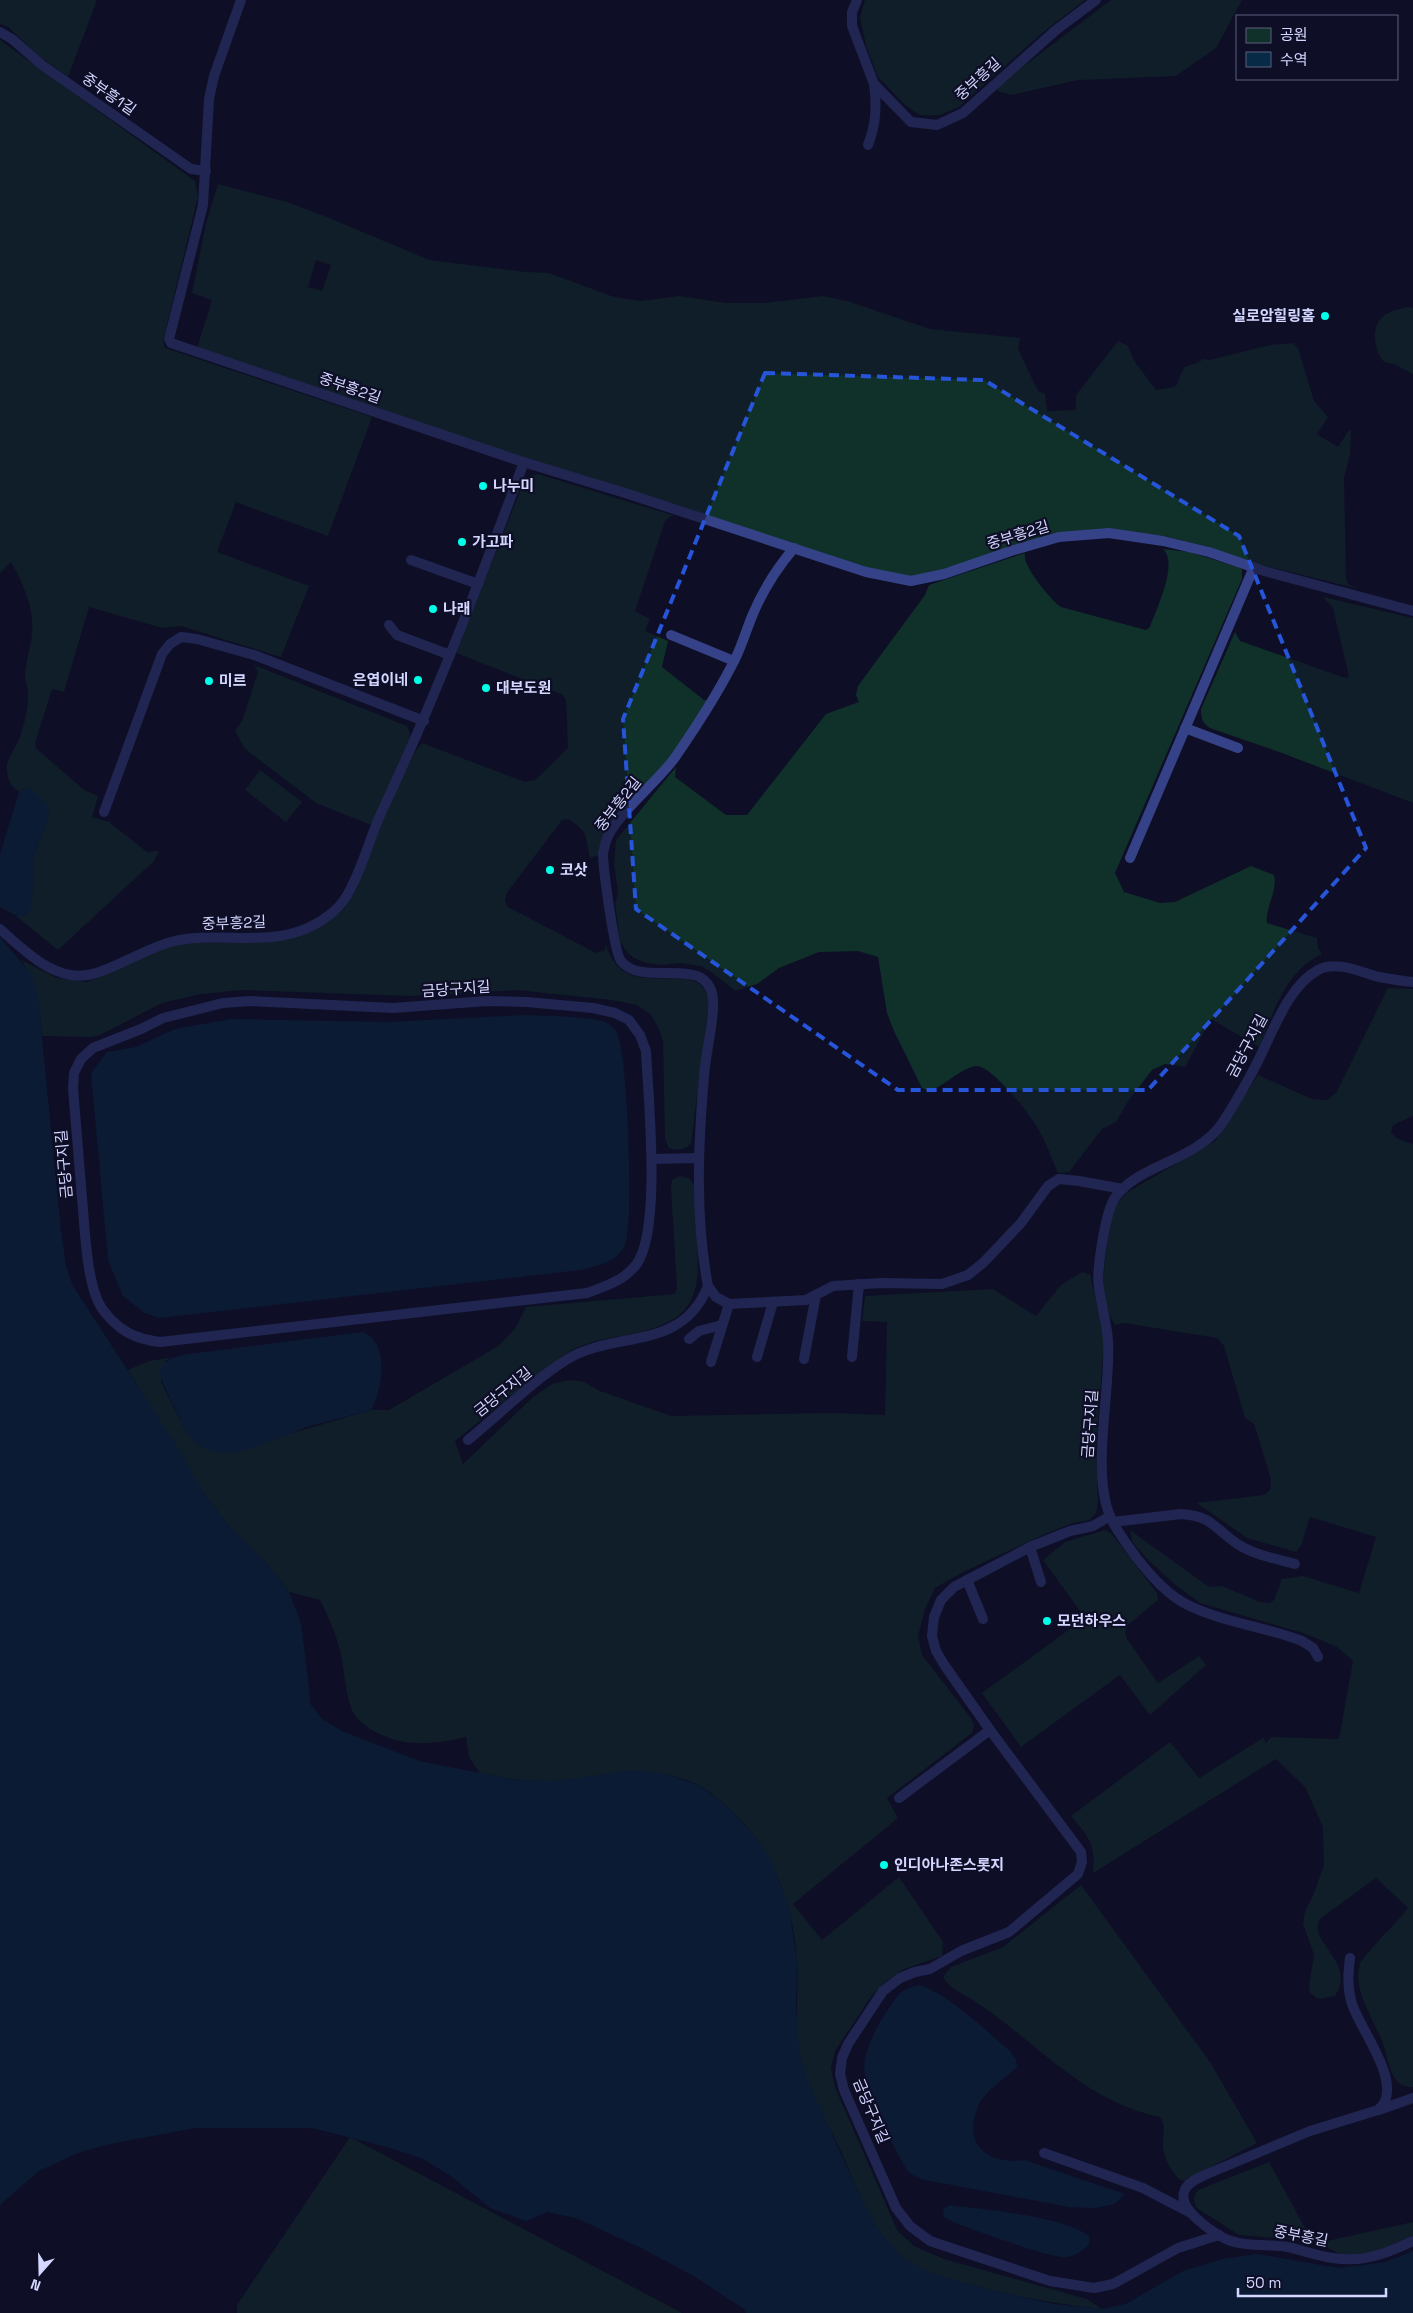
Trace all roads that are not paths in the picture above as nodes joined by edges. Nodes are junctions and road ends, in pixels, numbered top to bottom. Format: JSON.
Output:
{"nodes":[{"id":1,"x":241,"y":0,"type":"edge"},
{"id":2,"x":857,"y":0,"type":"edge"},
{"id":3,"x":1096,"y":0,"type":"edge"},
{"id":4,"x":0,"y":32,"type":"edge"},
{"id":5,"x":874,"y":84,"type":"junction"},
{"id":6,"x":868,"y":145,"type":"dead end"},
{"id":7,"x":206,"y":171,"type":"junction"},
{"id":8,"x":524,"y":462,"type":"junction"},
{"id":9,"x":794,"y":548,"type":"junction"},
{"id":10,"x":412,"y":560,"type":"dead end"},
{"id":11,"x":1254,"y":567,"type":"junction"},
{"id":12,"x":478,"y":584,"type":"junction"},
{"id":13,"x":1413,"y":611,"type":"edge"},
{"id":14,"x":389,"y":625,"type":"dead end"},
{"id":15,"x":671,"y":635,"type":"dead end"},
{"id":16,"x":450,"y":655,"type":"junction"},
{"id":17,"x":734,"y":662,"type":"junction"},
{"id":18,"x":424,"y":721,"type":"junction"},
{"id":19,"x":1186,"y":728,"type":"junction"},
{"id":20,"x":1238,"y":748,"type":"dead end"},
{"id":21,"x":104,"y":812,"type":"dead end"},
{"id":22,"x":1130,"y":858,"type":"dead end"},
{"id":23,"x":0,"y":929,"type":"edge"},
{"id":24,"x":1413,"y":982,"type":"edge"},
{"id":25,"x":699,"y":1158,"type":"junction"},
{"id":26,"x":652,"y":1159,"type":"junction"},
{"id":27,"x":1123,"y":1189,"type":"junction"},
{"id":28,"x":859,"y":1284,"type":"junction"},
{"id":29,"x":708,"y":1286,"type":"junction"},
{"id":30,"x":816,"y":1294,"type":"junction"},
{"id":31,"x":773,"y":1302,"type":"junction"},
{"id":32,"x":729,"y":1304,"type":"junction"},
{"id":33,"x":722,"y":1325,"type":"junction"},
{"id":34,"x":689,"y":1339,"type":"dead end"},
{"id":35,"x":757,"y":1357,"type":"dead end"},
{"id":36,"x":852,"y":1357,"type":"dead end"},
{"id":37,"x":804,"y":1359,"type":"dead end"},
{"id":38,"x":711,"y":1362,"type":"dead end"},
{"id":39,"x":468,"y":1440,"type":"dead end"},
{"id":40,"x":1111,"y":1519,"type":"junction"},
{"id":41,"x":1030,"y":1547,"type":"junction"},
{"id":42,"x":1295,"y":1564,"type":"dead end"},
{"id":43,"x":967,"y":1580,"type":"junction"},
{"id":44,"x":1041,"y":1582,"type":"dead end"},
{"id":45,"x":982,"y":1619,"type":"dead end"},
{"id":46,"x":1318,"y":1657,"type":"dead end"},
{"id":47,"x":990,"y":1730,"type":"junction"},
{"id":48,"x":899,"y":1798,"type":"dead end"},
{"id":49,"x":1350,"y":1958,"type":"dead end"},
{"id":50,"x":1413,"y":2098,"type":"edge"},
{"id":51,"x":1378,"y":2110,"type":"junction"},
{"id":52,"x":1044,"y":2154,"type":"dead end"},
{"id":53,"x":1189,"y":2212,"type":"junction"},
{"id":54,"x":1220,"y":2236,"type":"junction"},
{"id":55,"x":1413,"y":2241,"type":"edge"}],
"edges":[{"from":1,"to":7,"type":"lane"},
{"from":2,"to":5,"type":"lane","name":"중부흥길"},
{"from":3,"to":5,"type":"lane","name":"중부흥길"},
{"from":4,"to":7,"type":"lane","name":"중부흥1길"},
{"from":5,"to":6,"type":"lane","name":"중부흥길"},
{"from":7,"to":8,"type":"lane","name":"중부흥2길"},
{"from":8,"to":9,"type":"lane","name":"중부흥2길"},
{"from":8,"to":12,"type":"lane","name":"중부흥2길"},
{"from":9,"to":11,"type":"lane","name":"중부흥2길"},
{"from":9,"to":17,"type":"lane","name":"중부흥2길"},
{"from":10,"to":12,"type":"lane"},
{"from":11,"to":13,"type":"lane","name":"중부흥2길"},
{"from":11,"to":19,"type":"lane"},
{"from":12,"to":16,"type":"lane","name":"중부흥2길"},
{"from":14,"to":16,"type":"lane"},
{"from":15,"to":17,"type":"lane"},
{"from":16,"to":18,"type":"lane","name":"중부흥2길"},
{"from":17,"to":25,"type":"lane","name":"중부흥2길"},
{"from":18,"to":21,"type":"lane"},
{"from":18,"to":23,"type":"lane","name":"중부흥2길"},
{"from":19,"to":20,"type":"lane"},
{"from":19,"to":22,"type":"lane"},
{"from":24,"to":27,"type":"lane","name":"금당구지길"},
{"from":25,"to":26,"type":"lane"},
{"from":25,"to":29,"type":"lane"},
{"from":26,"to":26,"type":"lane","name":"금당구지길"},
{"from":27,"to":28,"type":"lane"},
{"from":27,"to":40,"type":"lane","name":"금당구지길"},
{"from":28,"to":30,"type":"lane"},
{"from":28,"to":36,"type":"lane"},
{"from":29,"to":32,"type":"lane"},
{"from":29,"to":39,"type":"lane","name":"금당구지길"},
{"from":30,"to":31,"type":"lane"},
{"from":30,"to":37,"type":"lane"},
{"from":31,"to":32,"type":"lane"},
{"from":31,"to":35,"type":"lane"},
{"from":32,"to":33,"type":"lane"},
{"from":33,"to":34,"type":"lane"},
{"from":33,"to":38,"type":"lane"},
{"from":40,"to":41,"type":"lane","name":"금당구지길"},
{"from":40,"to":42,"type":"lane","name":"금당구지길"},
{"from":40,"to":46,"type":"lane","name":"금당구지길"},
{"from":41,"to":43,"type":"lane","name":"금당구지길"},
{"from":41,"to":44,"type":"lane"},
{"from":43,"to":45,"type":"lane"},
{"from":43,"to":47,"type":"lane","name":"금당구지길"},
{"from":47,"to":48,"type":"lane"},
{"from":47,"to":54,"type":"lane","name":"금당구지길"},
{"from":49,"to":51,"type":"lane"},
{"from":50,"to":51,"type":"lane"},
{"from":51,"to":53,"type":"lane"},
{"from":52,"to":53,"type":"lane","name":"중부흥길"},
{"from":53,"to":54,"type":"lane","name":"중부흥길"},
{"from":54,"to":55,"type":"lane","name":"중부흥길"}]}
